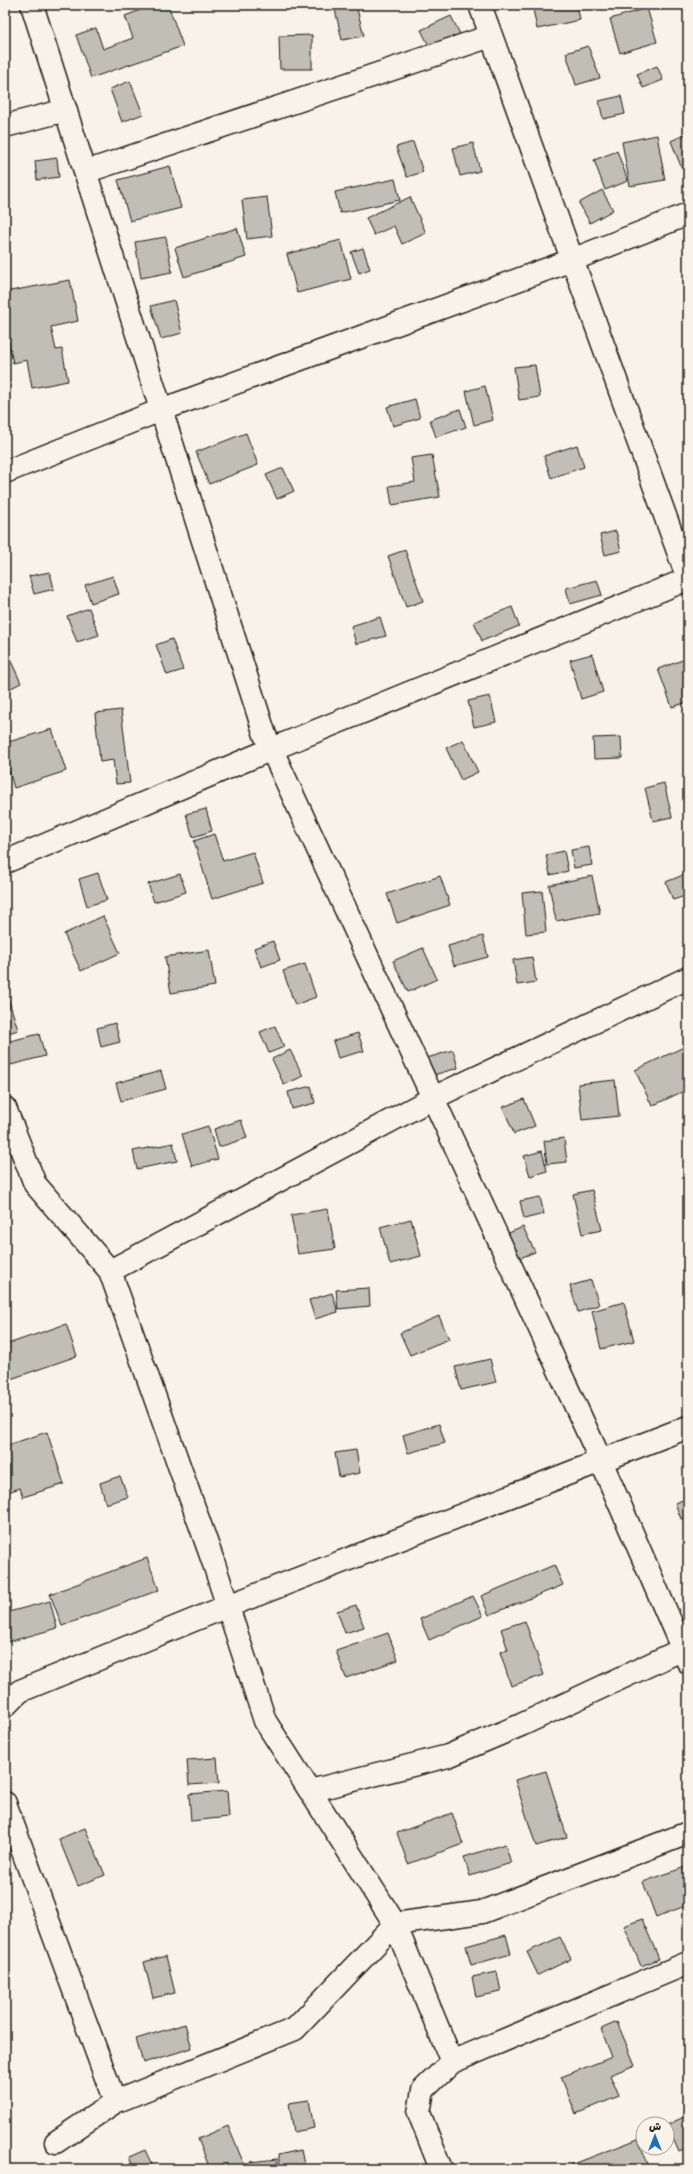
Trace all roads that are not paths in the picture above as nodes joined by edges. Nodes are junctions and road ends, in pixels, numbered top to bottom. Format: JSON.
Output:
{"nodes":[{"id":1,"x":32,"y":5,"type":"edge"},
{"id":2,"x":480,"y":5,"type":"edge"},
{"id":3,"x":491,"y":36,"type":"junction"},
{"id":4,"x":66,"y":110,"type":"junction"},
{"id":5,"x":5,"y":126,"type":"edge"},
{"id":6,"x":85,"y":172,"type":"junction"},
{"id":7,"x":688,"y":214,"type":"edge"},
{"id":8,"x":572,"y":260,"type":"junction"},
{"id":9,"x":161,"y":410,"type":"junction"},
{"id":10,"x":5,"y":472,"type":"edge"},
{"id":11,"x":688,"y":579,"type":"edge"},
{"id":12,"x":272,"y":749,"type":"junction"},
{"id":13,"x":5,"y":862,"type":"edge"},
{"id":14,"x":688,"y":978,"type":"edge"},
{"id":15,"x":433,"y":1098,"type":"junction"},
{"id":16,"x":5,"y":1108,"type":"edge"},
{"id":17,"x":110,"y":1271,"type":"junction"},
{"id":18,"x":688,"y":1427,"type":"edge"},
{"id":19,"x":601,"y":1461,"type":"junction"},
{"id":20,"x":228,"y":1606,"type":"junction"},
{"id":21,"x":684,"y":1656,"type":"edge"},
{"id":22,"x":5,"y":1706,"type":"edge"},
{"id":23,"x":310,"y":1791,"type":"junction"},
{"id":24,"x":5,"y":1803,"type":"edge"},
{"id":25,"x":688,"y":1832,"type":"edge"},
{"id":26,"x":394,"y":1924,"type":"junction"},
{"id":27,"x":688,"y":1963,"type":"edge"},
{"id":28,"x":452,"y":2062,"type":"junction"},
{"id":29,"x":115,"y":2102,"type":"junction"},
{"id":30,"x":56,"y":2142,"type":"dead end"},
{"id":31,"x":441,"y":2169,"type":"edge"}],
"edges":[{"from":1,"to":4,"type":"street"},
{"from":2,"to":3,"type":"street"},
{"from":3,"to":6,"type":"street"},
{"from":3,"to":8,"type":"street"},
{"from":4,"to":5,"type":"street"},
{"from":4,"to":6,"type":"street"},
{"from":6,"to":9,"type":"street"},
{"from":7,"to":8,"type":"street"},
{"from":8,"to":9,"type":"street"},
{"from":8,"to":11,"type":"street"},
{"from":9,"to":10,"type":"street"},
{"from":9,"to":12,"type":"street"},
{"from":11,"to":12,"type":"street"},
{"from":12,"to":13,"type":"street"},
{"from":12,"to":15,"type":"street"},
{"from":14,"to":15,"type":"street"},
{"from":15,"to":17,"type":"street"},
{"from":15,"to":19,"type":"street"},
{"from":16,"to":17,"type":"street"},
{"from":17,"to":20,"type":"street"},
{"from":18,"to":19,"type":"street"},
{"from":19,"to":20,"type":"street"},
{"from":19,"to":21,"type":"street"},
{"from":20,"to":22,"type":"street"},
{"from":20,"to":23,"type":"street"},
{"from":21,"to":23,"type":"street"},
{"from":23,"to":26,"type":"street"},
{"from":24,"to":29,"type":"street"},
{"from":25,"to":26,"type":"street"},
{"from":26,"to":28,"type":"street"},
{"from":26,"to":29,"type":"street"},
{"from":27,"to":28,"type":"street"},
{"from":28,"to":31,"type":"street"},
{"from":29,"to":30,"type":"street"}]}
